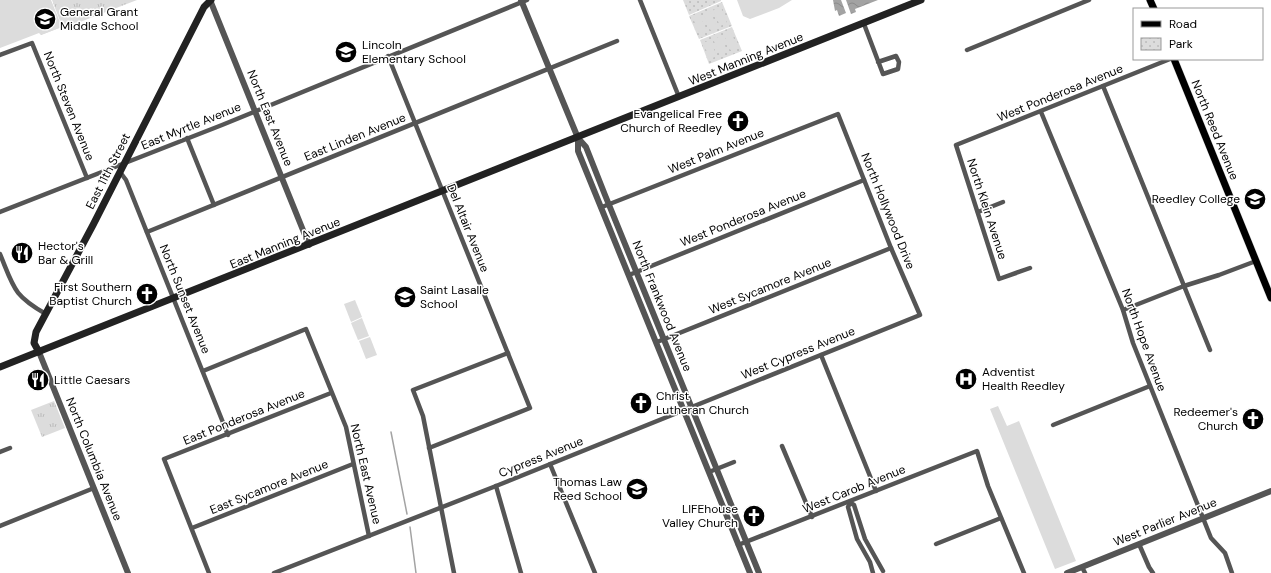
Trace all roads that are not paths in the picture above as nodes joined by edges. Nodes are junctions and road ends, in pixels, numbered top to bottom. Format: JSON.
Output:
{"nodes":[{"id":1,"x":210,"y":0,"type":"edge"},
{"id":2,"x":640,"y":0,"type":"edge"},
{"id":3,"x":922,"y":0,"type":"edge"},
{"id":4,"x":1089,"y":0,"type":"edge"},
{"id":5,"x":524,"y":1,"type":"edge"},
{"id":6,"x":864,"y":24,"type":"junction"},
{"id":7,"x":617,"y":41,"type":"dead end"},
{"id":8,"x":967,"y":50,"type":"dead end"},
{"id":9,"x":0,"y":55,"type":"edge"},
{"id":10,"x":388,"y":56,"type":"junction"},
{"id":11,"x":1168,"y":60,"type":"edge"},
{"id":12,"x":1174,"y":60,"type":"edge"},
{"id":13,"x":878,"y":62,"type":"junction"},
{"id":14,"x":549,"y":70,"type":"junction"},
{"id":15,"x":1103,"y":86,"type":"junction"},
{"id":16,"x":679,"y":97,"type":"junction"},
{"id":17,"x":255,"y":111,"type":"junction"},
{"id":18,"x":1041,"y":112,"type":"junction"},
{"id":19,"x":838,"y":114,"type":"joint"},
{"id":20,"x":415,"y":124,"type":"junction"},
{"id":21,"x":187,"y":138,"type":"junction"},
{"id":22,"x":578,"y":138,"type":"junction"},
{"id":23,"x":956,"y":145,"type":"joint"},
{"id":24,"x":124,"y":163,"type":"junction"},
{"id":25,"x":120,"y":172,"type":"junction"},
{"id":26,"x":87,"y":178,"type":"junction"},
{"id":27,"x":282,"y":178,"type":"junction"},
{"id":28,"x":864,"y":180,"type":"junction"},
{"id":29,"x":443,"y":192,"type":"junction"},
{"id":30,"x":1003,"y":202,"type":"dead end"},
{"id":31,"x":214,"y":205,"type":"junction"},
{"id":32,"x":609,"y":205,"type":"junction"},
{"id":33,"x":602,"y":207,"type":"junction"},
{"id":34,"x":0,"y":212,"type":"edge"},
{"id":35,"x":978,"y":212,"type":"junction"},
{"id":36,"x":147,"y":232,"type":"junction"},
{"id":37,"x":309,"y":245,"type":"junction"},
{"id":38,"x":891,"y":248,"type":"junction"},
{"id":39,"x":0,"y":254,"type":"edge"},
{"id":40,"x":1256,"y":261,"type":"junction"},
{"id":41,"x":1030,"y":268,"type":"dead end"},
{"id":42,"x":636,"y":272,"type":"junction"},
{"id":43,"x":629,"y":275,"type":"junction"},
{"id":44,"x":1184,"y":286,"type":"junction"},
{"id":45,"x":1271,"y":298,"type":"edge"},
{"id":46,"x":174,"y":299,"type":"junction"},
{"id":47,"x":1124,"y":310,"type":"junction"},
{"id":48,"x":46,"y":314,"type":"junction"},
{"id":49,"x":920,"y":315,"type":"joint"},
{"id":50,"x":664,"y":339,"type":"junction"},
{"id":51,"x":657,"y":342,"type":"junction"},
{"id":52,"x":1210,"y":350,"type":"dead end"},
{"id":53,"x":40,"y":352,"type":"junction"},
{"id":54,"x":508,"y":353,"type":"junction"},
{"id":55,"x":821,"y":355,"type":"junction"},
{"id":56,"x":0,"y":368,"type":"edge"},
{"id":57,"x":203,"y":371,"type":"junction"},
{"id":58,"x":1150,"y":386,"type":"junction"},
{"id":59,"x":331,"y":393,"type":"junction"},
{"id":60,"x":691,"y":407,"type":"junction"},
{"id":61,"x":684,"y":410,"type":"junction"},
{"id":62,"x":1052,"y":425,"type":"dead end"},
{"id":63,"x":228,"y":435,"type":"junction"},
{"id":64,"x":782,"y":446,"type":"dead end"},
{"id":65,"x":10,"y":448,"type":"dead end"},
{"id":66,"x":429,"y":448,"type":"junction"},
{"id":67,"x":0,"y":452,"type":"edge"},
{"id":68,"x":734,"y":462,"type":"dead end"},
{"id":69,"x":354,"y":464,"type":"junction"},
{"id":70,"x":550,"y":464,"type":"junction"},
{"id":71,"x":717,"y":468,"type":"junction"},
{"id":72,"x":709,"y":472,"type":"junction"},
{"id":73,"x":496,"y":486,"type":"junction"},
{"id":74,"x":94,"y":488,"type":"junction"},
{"id":75,"x":876,"y":491,"type":"junction"},
{"id":76,"x":1271,"y":492,"type":"edge"},
{"id":77,"x":849,"y":504,"type":"junction"},
{"id":78,"x":441,"y":507,"type":"junction"},
{"id":79,"x":812,"y":517,"type":"junction"},
{"id":80,"x":1001,"y":518,"type":"junction"},
{"id":81,"x":1203,"y":518,"type":"junction"},
{"id":82,"x":0,"y":525,"type":"edge"},
{"id":83,"x":192,"y":528,"type":"junction"},
{"id":84,"x":369,"y":536,"type":"junction"},
{"id":85,"x":747,"y":543,"type":"junction"},
{"id":86,"x":936,"y":544,"type":"dead end"},
{"id":87,"x":1139,"y":544,"type":"junction"},
{"id":88,"x":738,"y":545,"type":"junction"},
{"id":89,"x":1082,"y":567,"type":"junction"},
{"id":90,"x":884,"y":572,"type":"edge"},
{"id":91,"x":128,"y":573,"type":"edge"},
{"id":92,"x":209,"y":573,"type":"edge"},
{"id":93,"x":274,"y":573,"type":"edge"},
{"id":94,"x":454,"y":573,"type":"edge"},
{"id":95,"x":521,"y":573,"type":"edge"},
{"id":96,"x":595,"y":573,"type":"edge"},
{"id":97,"x":750,"y":573,"type":"edge"},
{"id":98,"x":759,"y":573,"type":"edge"},
{"id":99,"x":873,"y":573,"type":"edge"},
{"id":100,"x":1024,"y":573,"type":"edge"},
{"id":101,"x":1067,"y":573,"type":"edge"},
{"id":102,"x":1085,"y":573,"type":"edge"},
{"id":103,"x":1153,"y":573,"type":"edge"},
{"id":104,"x":1232,"y":573,"type":"edge"}],
"edges":[{"from":1,"to":17,"type":"street","name":"North East Avenue"},
{"from":1,"to":24,"type":"main road","name":"East 11th Street"},
{"from":2,"to":16,"type":"street"},
{"from":3,"to":6,"type":"main road","name":"West Manning Avenue"},
{"from":4,"to":8,"type":"street"},
{"from":5,"to":10,"type":"street","name":"East Myrtle Avenue"},
{"from":5,"to":14,"type":"street","name":"North Frankwood Avenue"},
{"from":6,"to":13,"type":"street"},
{"from":6,"to":16,"type":"main road","name":"West Manning Avenue"},
{"from":7,"to":14,"type":"street","name":"East Linden Avenue"},
{"from":9,"to":26,"type":"street","name":"North Steven Avenue"},
{"from":10,"to":17,"type":"street","name":"East Myrtle Avenue"},
{"from":10,"to":20,"type":"street","name":"Del Altair Avenue"},
{"from":11,"to":15,"type":"street","name":"West Ponderosa Avenue"},
{"from":12,"to":40,"type":"main road","name":"North Reed Avenue"},
{"from":13,"to":13,"type":"street"},
{"from":14,"to":20,"type":"street","name":"East Linden Avenue"},
{"from":14,"to":22,"type":"street","name":"North Frankwood Avenue"},
{"from":15,"to":18,"type":"street","name":"West Ponderosa Avenue"},
{"from":15,"to":44,"type":"street"},
{"from":16,"to":22,"type":"main road","name":"West Manning Avenue"},
{"from":17,"to":21,"type":"street","name":"East Myrtle Avenue"},
{"from":17,"to":27,"type":"street","name":"North East Avenue"},
{"from":18,"to":23,"type":"street","name":"West Ponderosa Avenue"},
{"from":18,"to":47,"type":"street","name":"North Hope Avenue"},
{"from":19,"to":28,"type":"street","name":"North Hollywood Drive"},
{"from":19,"to":32,"type":"street","name":"West Palm Avenue"},
{"from":20,"to":27,"type":"street","name":"East Linden Avenue"},
{"from":20,"to":29,"type":"street","name":"Del Altair Avenue"},
{"from":21,"to":24,"type":"street","name":"East Myrtle Avenue"},
{"from":21,"to":31,"type":"street"},
{"from":22,"to":29,"type":"main road","name":"East Manning Avenue"},
{"from":22,"to":32,"type":"street","name":"North Frankwood Avenue"},
{"from":22,"to":33,"type":"street","name":"North Frankwood Avenue"},
{"from":23,"to":35,"type":"street","name":"North Klein Avenue"},
{"from":24,"to":25,"type":"main road","name":"East 11th Street"},
{"from":24,"to":26,"type":"street","name":"East Myrtle Avenue"},
{"from":25,"to":36,"type":"street","name":"North Sunset Avenue"},
{"from":25,"to":48,"type":"main road","name":"East 11th Street"},
{"from":26,"to":34,"type":"street","name":"East Myrtle Avenue"},
{"from":27,"to":31,"type":"street","name":"East Linden Avenue"},
{"from":27,"to":37,"type":"street","name":"North East Avenue"},
{"from":28,"to":38,"type":"street","name":"North Hollywood Drive"},
{"from":28,"to":42,"type":"street","name":"West Ponderosa Avenue"},
{"from":29,"to":37,"type":"main road","name":"East Manning Avenue"},
{"from":29,"to":54,"type":"street","name":"Del Altair Avenue"},
{"from":30,"to":35,"type":"street"},
{"from":31,"to":36,"type":"street","name":"East Linden Avenue"},
{"from":32,"to":33,"type":"street","name":"West Palm Avenue"},
{"from":32,"to":42,"type":"street","name":"North Frankwood Avenue"},
{"from":33,"to":43,"type":"street","name":"North Frankwood Avenue"},
{"from":35,"to":41,"type":"street","name":"North Klein Avenue"},
{"from":36,"to":46,"type":"street","name":"North Sunset Avenue"},
{"from":37,"to":46,"type":"main road","name":"East Manning Avenue"},
{"from":38,"to":49,"type":"street","name":"North Hollywood Drive"},
{"from":38,"to":50,"type":"street","name":"West Sycamore Avenue"},
{"from":39,"to":48,"type":"street"},
{"from":40,"to":44,"type":"street"},
{"from":40,"to":45,"type":"main road","name":"North Reed Avenue"},
{"from":42,"to":43,"type":"street","name":"West Ponderosa Avenue"},
{"from":42,"to":50,"type":"street","name":"North Frankwood Avenue"},
{"from":43,"to":51,"type":"street","name":"North Frankwood Avenue"},
{"from":44,"to":47,"type":"street"},
{"from":44,"to":52,"type":"street"},
{"from":46,"to":53,"type":"main road","name":"East Manning Avenue"},
{"from":46,"to":57,"type":"street","name":"North Sunset Avenue"},
{"from":47,"to":58,"type":"street","name":"North Hope Avenue"},
{"from":48,"to":53,"type":"main road","name":"East 11th Street"},
{"from":49,"to":55,"type":"street","name":"West Cypress Avenue"},
{"from":50,"to":51,"type":"street","name":"West Sycamore Avenue"},
{"from":50,"to":60,"type":"street","name":"North Frankwood Avenue"},
{"from":51,"to":61,"type":"street","name":"North Frankwood Avenue"},
{"from":53,"to":56,"type":"main road","name":"East Manning Avenue"},
{"from":53,"to":74,"type":"street","name":"North Columbia Avenue"},
{"from":54,"to":66,"type":"street"},
{"from":54,"to":66,"type":"street","name":"Del Altair Avenue"},
{"from":55,"to":60,"type":"street","name":"West Cypress Avenue"},
{"from":55,"to":75,"type":"street"},
{"from":57,"to":59,"type":"street","name":"North East Avenue"},
{"from":57,"to":63,"type":"street","name":"North Sunset Avenue"},
{"from":58,"to":62,"type":"street"},
{"from":58,"to":81,"type":"street","name":"North Hope Avenue"},
{"from":59,"to":63,"type":"street","name":"East Ponderosa Avenue"},
{"from":59,"to":69,"type":"street","name":"North East Avenue"},
{"from":60,"to":61,"type":"street","name":"West Cypress Avenue"},
{"from":60,"to":71,"type":"street","name":"North Frankwood Avenue"},
{"from":61,"to":70,"type":"street","name":"Cypress Avenue"},
{"from":61,"to":72,"type":"street","name":"North Frankwood Avenue"},
{"from":63,"to":83,"type":"street","name":"East Ponderosa Avenue"},
{"from":64,"to":79,"type":"street"},
{"from":65,"to":67,"type":"street"},
{"from":66,"to":78,"type":"street"},
{"from":68,"to":71,"type":"street"},
{"from":69,"to":83,"type":"street","name":"East Sycamore Avenue"},
{"from":69,"to":84,"type":"street","name":"North East Avenue"},
{"from":70,"to":73,"type":"street","name":"Cypress Avenue"},
{"from":70,"to":96,"type":"street"},
{"from":71,"to":72,"type":"street"},
{"from":71,"to":85,"type":"street","name":"North Frankwood Avenue"},
{"from":72,"to":88,"type":"street","name":"North Frankwood Avenue"},
{"from":73,"to":78,"type":"street","name":"Cypress Avenue"},
{"from":73,"to":95,"type":"street"},
{"from":74,"to":82,"type":"street"},
{"from":74,"to":91,"type":"street","name":"North Columbia Avenue"},
{"from":75,"to":77,"type":"street","name":"West Carob Avenue"},
{"from":75,"to":80,"type":"street","name":"West Carob Avenue"},
{"from":76,"to":81,"type":"street","name":"West Parlier Avenue"},
{"from":77,"to":79,"type":"street","name":"West Carob Avenue"},
{"from":77,"to":90,"type":"street"},
{"from":77,"to":99,"type":"street"},
{"from":78,"to":84,"type":"street","name":"Cypress Avenue"},
{"from":78,"to":94,"type":"street"},
{"from":79,"to":85,"type":"street","name":"West Carob Avenue"},
{"from":80,"to":86,"type":"street"},
{"from":80,"to":100,"type":"street"},
{"from":81,"to":87,"type":"street","name":"West Parlier Avenue"},
{"from":81,"to":104,"type":"street","name":"North Hope Avenue"},
{"from":83,"to":92,"type":"street"},
{"from":84,"to":93,"type":"street","name":"Cypress Avenue"},
{"from":85,"to":88,"type":"street","name":"West Carob Avenue"},
{"from":85,"to":98,"type":"street","name":"North Frankwood Avenue"},
{"from":87,"to":89,"type":"street","name":"West Parlier Avenue"},
{"from":87,"to":103,"type":"street"},
{"from":88,"to":97,"type":"street","name":"North Frankwood Avenue"},
{"from":89,"to":101,"type":"street","name":"West Parlier Avenue"},
{"from":89,"to":102,"type":"street"},
{"from":90,"to":99,"type":"street"}]}
